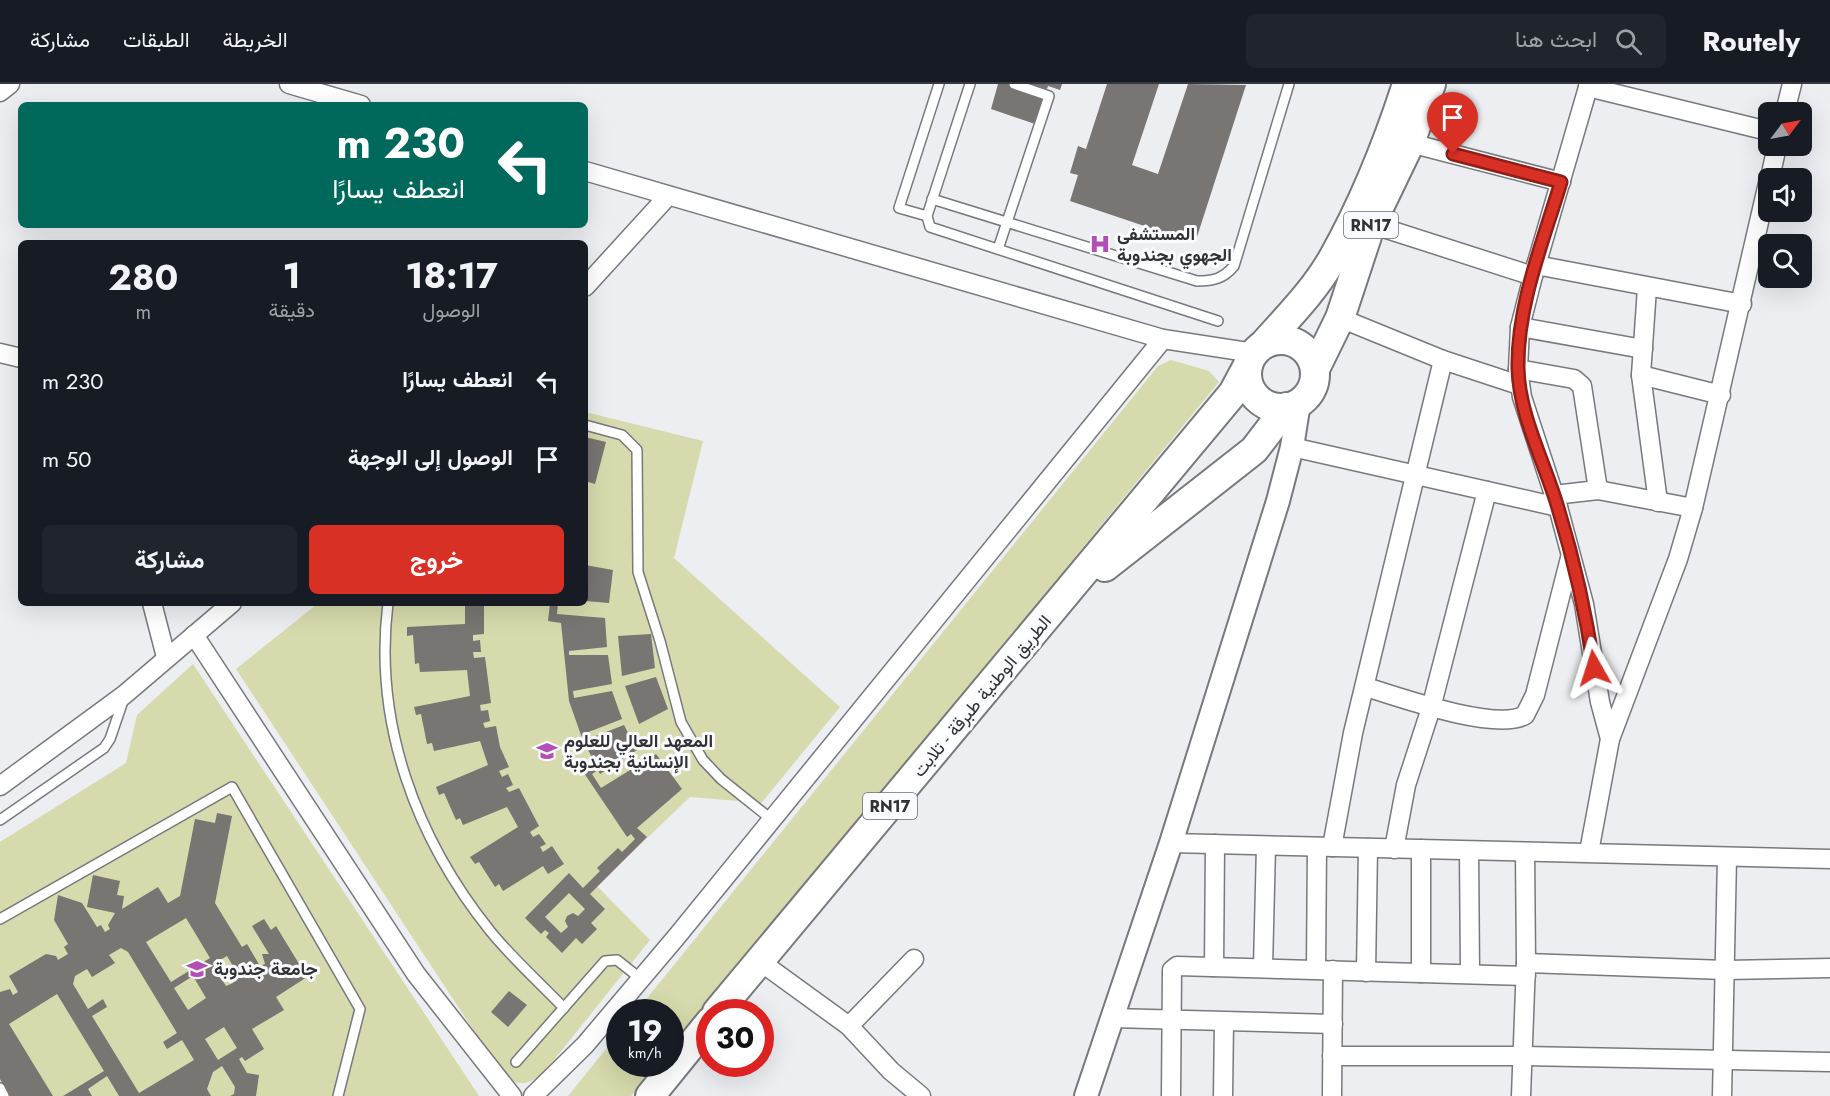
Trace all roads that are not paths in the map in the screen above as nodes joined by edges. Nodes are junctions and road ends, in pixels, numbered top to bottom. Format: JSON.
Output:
{"nodes":[{"id":1,"x":10,"y":84,"type":"edge"},
{"id":2,"x":290,"y":84,"type":"edge"},
{"id":3,"x":939,"y":84,"type":"edge"},
{"id":4,"x":970,"y":84,"type":"edge"},
{"id":5,"x":1014,"y":84,"type":"edge"},
{"id":6,"x":1289,"y":84,"type":"edge"},
{"id":7,"x":1407,"y":84,"type":"edge"},
{"id":8,"x":1431,"y":84,"type":"edge"},
{"id":9,"x":1792,"y":84,"type":"edge"},
{"id":10,"x":1589,"y":86,"type":"edge"},
{"id":11,"x":0,"y":92,"type":"edge"},
{"id":12,"x":351,"y":102,"type":"edge"},
{"id":13,"x":1788,"y":102,"type":"edge"},
{"id":14,"x":1758,"y":128,"type":"edge"},
{"id":15,"x":1410,"y":143,"type":"junction"},
{"id":16,"x":588,"y":172,"type":"edge"},
{"id":17,"x":1561,"y":182,"type":"junction"},
{"id":18,"x":668,"y":196,"type":"junction"},
{"id":19,"x":932,"y":199,"type":"junction"},
{"id":20,"x":927,"y":216,"type":"junction"},
{"id":21,"x":1007,"y":222,"type":"junction"},
{"id":22,"x":1760,"y":222,"type":"edge"},
{"id":23,"x":1371,"y":224,"type":"junction"},
{"id":24,"x":999,"y":249,"type":"junction"},
{"id":25,"x":1534,"y":270,"type":"junction"},
{"id":26,"x":588,"y":284,"type":"edge"},
{"id":27,"x":1647,"y":288,"type":"junction"},
{"id":28,"x":1742,"y":304,"type":"junction"},
{"id":29,"x":1340,"y":318,"type":"junction"},
{"id":30,"x":1218,"y":321,"type":"dead end"},
{"id":31,"x":1520,"y":327,"type":"junction"},
{"id":32,"x":1163,"y":339,"type":"junction"},
{"id":33,"x":1643,"y":349,"type":"junction"},
{"id":34,"x":0,"y":353,"type":"edge"},
{"id":35,"x":1255,"y":354,"type":"junction"},
{"id":36,"x":18,"y":357,"type":"edge"},
{"id":37,"x":1443,"y":360,"type":"junction"},
{"id":38,"x":1315,"y":369,"type":"junction"},
{"id":39,"x":1641,"y":375,"type":"junction"},
{"id":40,"x":1518,"y":377,"type":"junction"},
{"id":41,"x":1721,"y":395,"type":"junction"},
{"id":42,"x":1293,"y":405,"type":"junction"},
{"id":43,"x":588,"y":426,"type":"edge"},
{"id":44,"x":1292,"y":447,"type":"junction"},
{"id":45,"x":1416,"y":475,"type":"junction"},
{"id":46,"x":1598,"y":490,"type":"junction"},
{"id":47,"x":1488,"y":491,"type":"junction"},
{"id":48,"x":1556,"y":501,"type":"junction"},
{"id":49,"x":1658,"y":502,"type":"junction"},
{"id":50,"x":1693,"y":508,"type":"junction"},
{"id":51,"x":1571,"y":556,"type":"junction"},
{"id":52,"x":1063,"y":600,"type":"junction"},
{"id":53,"x":153,"y":606,"type":"edge"},
{"id":54,"x":228,"y":606,"type":"edge"},
{"id":55,"x":388,"y":606,"type":"edge"},
{"id":56,"x":194,"y":635,"type":"junction"},
{"id":57,"x":166,"y":657,"type":"junction"},
{"id":58,"x":1366,"y":687,"type":"junction"},
{"id":59,"x":124,"y":695,"type":"junction"},
{"id":60,"x":1431,"y":708,"type":"junction"},
{"id":61,"x":1610,"y":738,"type":"junction"},
{"id":62,"x":0,"y":786,"type":"edge"},
{"id":63,"x":771,"y":819,"type":"junction"},
{"id":64,"x":0,"y":820,"type":"edge"},
{"id":65,"x":1171,"y":843,"type":"junction"},
{"id":66,"x":1215,"y":844,"type":"junction"},
{"id":67,"x":1266,"y":846,"type":"junction"},
{"id":68,"x":1325,"y":847,"type":"junction"},
{"id":69,"x":1368,"y":848,"type":"junction"},
{"id":70,"x":1394,"y":849,"type":"junction"},
{"id":71,"x":1421,"y":849,"type":"junction"},
{"id":72,"x":1469,"y":851,"type":"junction"},
{"id":73,"x":1525,"y":852,"type":"junction"},
{"id":74,"x":1589,"y":852,"type":"junction"},
{"id":75,"x":1727,"y":857,"type":"junction"},
{"id":76,"x":1830,"y":859,"type":"edge"},
{"id":77,"x":0,"y":920,"type":"edge"},
{"id":78,"x":914,"y":959,"type":"dead end"},
{"id":79,"x":758,"y":960,"type":"junction"},
{"id":80,"x":1214,"y":967,"type":"junction"},
{"id":81,"x":1263,"y":967,"type":"junction"},
{"id":82,"x":1830,"y":968,"type":"edge"},
{"id":83,"x":1324,"y":969,"type":"junction"},
{"id":84,"x":1526,"y":970,"type":"junction"},
{"id":85,"x":1725,"y":970,"type":"junction"},
{"id":86,"x":1366,"y":972,"type":"junction"},
{"id":87,"x":1421,"y":973,"type":"junction"},
{"id":88,"x":1470,"y":973,"type":"junction"},
{"id":89,"x":640,"y":979,"type":"junction"},
{"id":90,"x":727,"y":999,"type":"edge"},
{"id":91,"x":564,"y":1008,"type":"junction"},
{"id":92,"x":1112,"y":1018,"type":"junction"},
{"id":93,"x":1171,"y":1021,"type":"junction"},
{"id":94,"x":1224,"y":1022,"type":"junction"},
{"id":95,"x":1333,"y":1024,"type":"junction"},
{"id":96,"x":849,"y":1026,"type":"junction"},
{"id":97,"x":696,"y":1039,"type":"edge"},
{"id":98,"x":1332,"y":1056,"type":"junction"},
{"id":99,"x":1524,"y":1056,"type":"junction"},
{"id":100,"x":1723,"y":1060,"type":"junction"},
{"id":101,"x":516,"y":1062,"type":"dead end"},
{"id":102,"x":1830,"y":1062,"type":"edge"},
{"id":103,"x":0,"y":1088,"type":"edge"},
{"id":104,"x":902,"y":1090,"type":"edge"},
{"id":105,"x":4,"y":1096,"type":"edge"},
{"id":106,"x":338,"y":1096,"type":"edge"},
{"id":107,"x":512,"y":1096,"type":"edge"},
{"id":108,"x":533,"y":1096,"type":"edge"},
{"id":109,"x":650,"y":1096,"type":"edge"},
{"id":110,"x":921,"y":1096,"type":"edge"},
{"id":111,"x":1086,"y":1096,"type":"edge"},
{"id":112,"x":1171,"y":1096,"type":"edge"},
{"id":113,"x":1223,"y":1096,"type":"edge"},
{"id":114,"x":1332,"y":1096,"type":"edge"},
{"id":115,"x":1521,"y":1096,"type":"edge"},
{"id":116,"x":1722,"y":1096,"type":"edge"}],
"edges":[{"from":1,"to":11,"type":"street"},
{"from":2,"to":12,"type":"street"},
{"from":3,"to":20,"type":"lane"},
{"from":4,"to":19,"type":"lane"},
{"from":5,"to":21,"type":"lane"},
{"from":6,"to":21,"type":"lane"},
{"from":7,"to":35,"type":"main road","name":"الطريق الوطنية طبرقة - تلابت","number":"RN17"},
{"from":8,"to":15,"type":"main road","number":"RN17"},
{"from":9,"to":13,"type":"street"},
{"from":10,"to":14,"type":"street"},
{"from":10,"to":17,"type":"street"},
{"from":15,"to":17,"type":"street"},
{"from":15,"to":23,"type":"main road","number":"RN17"},
{"from":16,"to":18,"type":"street"},
{"from":17,"to":25,"type":"street"},
{"from":18,"to":26,"type":"street"},
{"from":18,"to":32,"type":"street"},
{"from":19,"to":20,"type":"lane"},
{"from":19,"to":21,"type":"lane"},
{"from":20,"to":24,"type":"lane"},
{"from":21,"to":24,"type":"lane"},
{"from":22,"to":28,"type":"street"},
{"from":23,"to":25,"type":"street"},
{"from":23,"to":29,"type":"main road","number":"RN17"},
{"from":24,"to":30,"type":"lane"},
{"from":25,"to":27,"type":"street"},
{"from":25,"to":31,"type":"street"},
{"from":27,"to":28,"type":"street"},
{"from":27,"to":33,"type":"street"},
{"from":28,"to":41,"type":"street"},
{"from":29,"to":37,"type":"street"},
{"from":29,"to":38,"type":"main road","number":"RN17"},
{"from":31,"to":33,"type":"street"},
{"from":31,"to":40,"type":"street"},
{"from":32,"to":35,"type":"street"},
{"from":32,"to":63,"type":"street"},
{"from":33,"to":39,"type":"street"},
{"from":34,"to":36,"type":"street"},
{"from":35,"to":38,"type":"main road"},
{"from":35,"to":42,"type":"main road"},
{"from":35,"to":52,"type":"main road","name":"الطريق الوطنية طبرقة - تلابت","number":"RN17"},
{"from":37,"to":40,"type":"street"},
{"from":37,"to":45,"type":"street"},
{"from":38,"to":42,"type":"main road","number":"RN17"},
{"from":39,"to":41,"type":"street"},
{"from":39,"to":49,"type":"street"},
{"from":40,"to":46,"type":"street"},
{"from":40,"to":48,"type":"street"},
{"from":41,"to":50,"type":"street"},
{"from":42,"to":44,"type":"street"},
{"from":42,"to":52,"type":"main road","name":"الطريق الوطنية طبرقة - تلابت","number":"RN17"},
{"from":43,"to":63,"type":"lane"},
{"from":44,"to":45,"type":"street"},
{"from":44,"to":65,"type":"street"},
{"from":45,"to":47,"type":"street"},
{"from":45,"to":58,"type":"street"},
{"from":46,"to":48,"type":"street"},
{"from":46,"to":49,"type":"street"},
{"from":47,"to":48,"type":"street"},
{"from":47,"to":60,"type":"street"},
{"from":48,"to":51,"type":"street"},
{"from":49,"to":50,"type":"street"},
{"from":50,"to":61,"type":"street"},
{"from":51,"to":60,"type":"street"},
{"from":51,"to":61,"type":"street"},
{"from":52,"to":79,"type":"main road","name":"الطريق الوطنية طبرقة - تلابت","number":"RN17"},
{"from":53,"to":57,"type":"street"},
{"from":54,"to":56,"type":"street"},
{"from":55,"to":91,"type":"lane"},
{"from":56,"to":57,"type":"street"},
{"from":56,"to":107,"type":"street"},
{"from":57,"to":59,"type":"street"},
{"from":58,"to":60,"type":"street"},
{"from":58,"to":68,"type":"street"},
{"from":59,"to":62,"type":"street"},
{"from":59,"to":64,"type":"lane"},
{"from":60,"to":70,"type":"street"},
{"from":61,"to":74,"type":"street"},
{"from":63,"to":89,"type":"street"},
{"from":65,"to":66,"type":"street"},
{"from":65,"to":92,"type":"street"},
{"from":66,"to":67,"type":"street"},
{"from":66,"to":80,"type":"street"},
{"from":67,"to":68,"type":"street"},
{"from":67,"to":81,"type":"street"},
{"from":68,"to":69,"type":"street"},
{"from":68,"to":83,"type":"street"},
{"from":69,"to":70,"type":"street"},
{"from":69,"to":86,"type":"street"},
{"from":70,"to":71,"type":"street"},
{"from":71,"to":72,"type":"street"},
{"from":71,"to":87,"type":"street"},
{"from":72,"to":73,"type":"street"},
{"from":72,"to":88,"type":"street"},
{"from":73,"to":74,"type":"street"},
{"from":73,"to":84,"type":"street"},
{"from":74,"to":75,"type":"street"},
{"from":75,"to":76,"type":"street"},
{"from":75,"to":85,"type":"street"},
{"from":77,"to":106,"type":"lane"},
{"from":78,"to":96,"type":"street"},
{"from":79,"to":90,"type":"main road","name":"الطريق الوطنية طبرقة - تلابت","number":"RN17"},
{"from":79,"to":96,"type":"street"},
{"from":80,"to":81,"type":"street"},
{"from":80,"to":93,"type":"street"},
{"from":81,"to":83,"type":"street"},
{"from":82,"to":85,"type":"street"},
{"from":83,"to":86,"type":"street"},
{"from":83,"to":95,"type":"street"},
{"from":84,"to":85,"type":"street"},
{"from":84,"to":88,"type":"street"},
{"from":84,"to":99,"type":"street"},
{"from":85,"to":100,"type":"street"},
{"from":86,"to":87,"type":"street"},
{"from":87,"to":88,"type":"street"},
{"from":89,"to":91,"type":"lane"},
{"from":89,"to":108,"type":"street"},
{"from":91,"to":101,"type":"lane"},
{"from":92,"to":93,"type":"street"},
{"from":92,"to":111,"type":"street"},
{"from":93,"to":94,"type":"street"},
{"from":93,"to":112,"type":"street"},
{"from":94,"to":95,"type":"street"},
{"from":94,"to":113,"type":"street"},
{"from":95,"to":98,"type":"street"},
{"from":96,"to":104,"type":"street"},
{"from":97,"to":109,"type":"main road"},
{"from":98,"to":99,"type":"street"},
{"from":98,"to":114,"type":"street"},
{"from":99,"to":100,"type":"street"},
{"from":99,"to":115,"type":"street"},
{"from":100,"to":102,"type":"street"},
{"from":100,"to":116,"type":"street"},
{"from":103,"to":105,"type":"lane"},
{"from":104,"to":110,"type":"street"}]}
